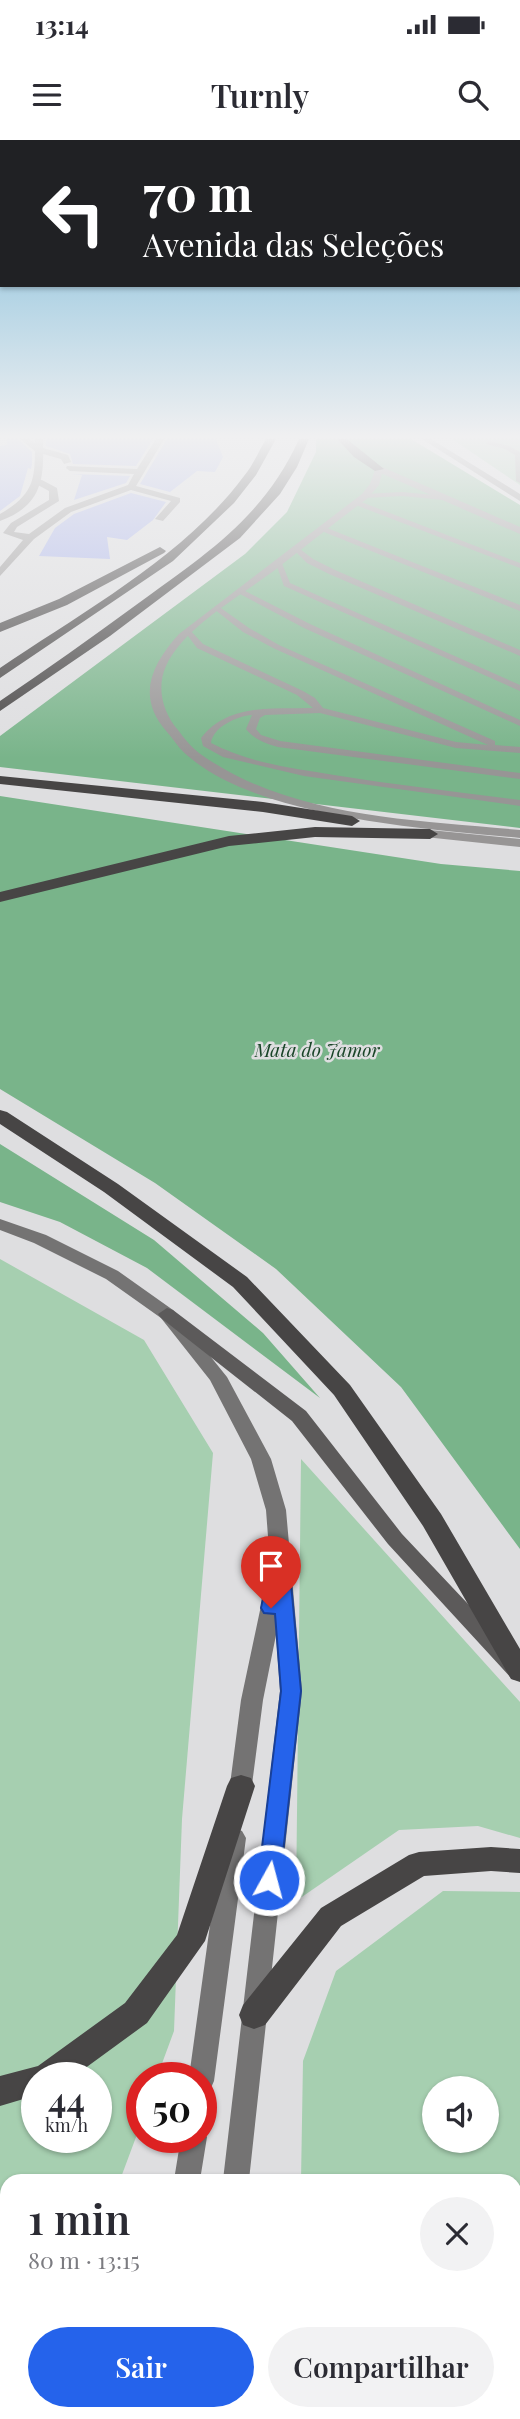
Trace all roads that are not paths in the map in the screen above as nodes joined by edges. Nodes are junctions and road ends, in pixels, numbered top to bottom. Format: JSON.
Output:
{"nodes":[{"id":1,"x":24,"y":545,"type":"edge"},
{"id":2,"x":169,"y":545,"type":"edge"},
{"id":3,"x":184,"y":545,"type":"edge"},
{"id":4,"x":225,"y":545,"type":"edge"},
{"id":5,"x":299,"y":545,"type":"edge"},
{"id":6,"x":365,"y":545,"type":"edge"},
{"id":7,"x":471,"y":545,"type":"edge"},
{"id":8,"x":296,"y":548,"type":"junction"},
{"id":9,"x":278,"y":563,"type":"junction"},
{"id":10,"x":520,"y":566,"type":"edge"},
{"id":11,"x":0,"y":573,"type":"edge"},
{"id":12,"x":241,"y":591,"type":"junction"},
{"id":13,"x":520,"y":608,"type":"edge"},
{"id":14,"x":218,"y":609,"type":"junction"},
{"id":15,"x":0,"y":628,"type":"edge"},
{"id":16,"x":189,"y":632,"type":"junction"},
{"id":17,"x":520,"y":653,"type":"edge"},
{"id":18,"x":0,"y":674,"type":"edge"},
{"id":19,"x":520,"y":688,"type":"edge"},
{"id":20,"x":0,"y":707,"type":"edge"},
{"id":21,"x":320,"y":710,"type":"junction"},
{"id":22,"x":265,"y":711,"type":"junction"},
{"id":23,"x":520,"y":723,"type":"edge"},
{"id":24,"x":506,"y":748,"type":"junction"},
{"id":25,"x":520,"y":750,"type":"edge"},
{"id":26,"x":520,"y":776,"type":"edge"},
{"id":27,"x":0,"y":780,"type":"edge"},
{"id":28,"x":520,"y":803,"type":"edge"},
{"id":29,"x":430,"y":834,"type":"junction"},
{"id":30,"x":520,"y":834,"type":"edge"},
{"id":31,"x":520,"y":843,"type":"edge"},
{"id":32,"x":0,"y":897,"type":"edge"},
{"id":33,"x":0,"y":1116,"type":"edge"},
{"id":34,"x":0,"y":1224,"type":"edge"},
{"id":35,"x":167,"y":1314,"type":"junction"},
{"id":36,"x":280,"y":1562,"type":"junction"},
{"id":37,"x":520,"y":1672,"type":"edge"},
{"id":38,"x":241,"y":1786,"type":"junction"},
{"id":39,"x":520,"y":1861,"type":"edge"},
{"id":40,"x":254,"y":2015,"type":"junction"},
{"id":41,"x":69,"y":2062,"type":"edge"},
{"id":42,"x":204,"y":2062,"type":"edge"},
{"id":43,"x":21,"y":2085,"type":"edge"},
{"id":44,"x":0,"y":2091,"type":"edge"},
{"id":45,"x":191,"y":2153,"type":"edge"},
{"id":46,"x":188,"y":2174,"type":"edge"},
{"id":47,"x":237,"y":2174,"type":"edge"}],
"edges":[{"from":1,"to":11,"type":"street"},
{"from":2,"to":15,"type":"highway"},
{"from":3,"to":18,"type":"highway"},
{"from":4,"to":20,"type":"highway"},
{"from":5,"to":8,"type":"street"},
{"from":6,"to":13,"type":"lane"},
{"from":7,"to":10,"type":"lane"},
{"from":8,"to":9,"type":"street"},
{"from":8,"to":17,"type":"lane"},
{"from":9,"to":12,"type":"street"},
{"from":9,"to":19,"type":"lane"},
{"from":12,"to":14,"type":"street"},
{"from":12,"to":23,"type":"lane"},
{"from":14,"to":16,"type":"street"},
{"from":14,"to":24,"type":"lane"},
{"from":16,"to":21,"type":"lane"},
{"from":16,"to":30,"type":"street"},
{"from":21,"to":22,"type":"lane"},
{"from":21,"to":24,"type":"lane"},
{"from":22,"to":26,"type":"lane"},
{"from":22,"to":28,"type":"lane"},
{"from":24,"to":25,"type":"lane"},
{"from":27,"to":29,"type":"highway"},
{"from":29,"to":31,"type":"street"},
{"from":29,"to":32,"type":"highway"},
{"from":33,"to":37,"type":"highway"},
{"from":34,"to":35,"type":"main road"},
{"from":35,"to":36,"type":"main road"},
{"from":35,"to":37,"type":"main road"},
{"from":36,"to":38,"type":"main road"},
{"from":36,"to":40,"type":"main road"},
{"from":38,"to":41,"type":"highway"},
{"from":38,"to":42,"type":"main road"},
{"from":39,"to":40,"type":"highway"},
{"from":40,"to":47,"type":"main road"},
{"from":43,"to":44,"type":"highway"},
{"from":45,"to":46,"type":"main road"}]}
